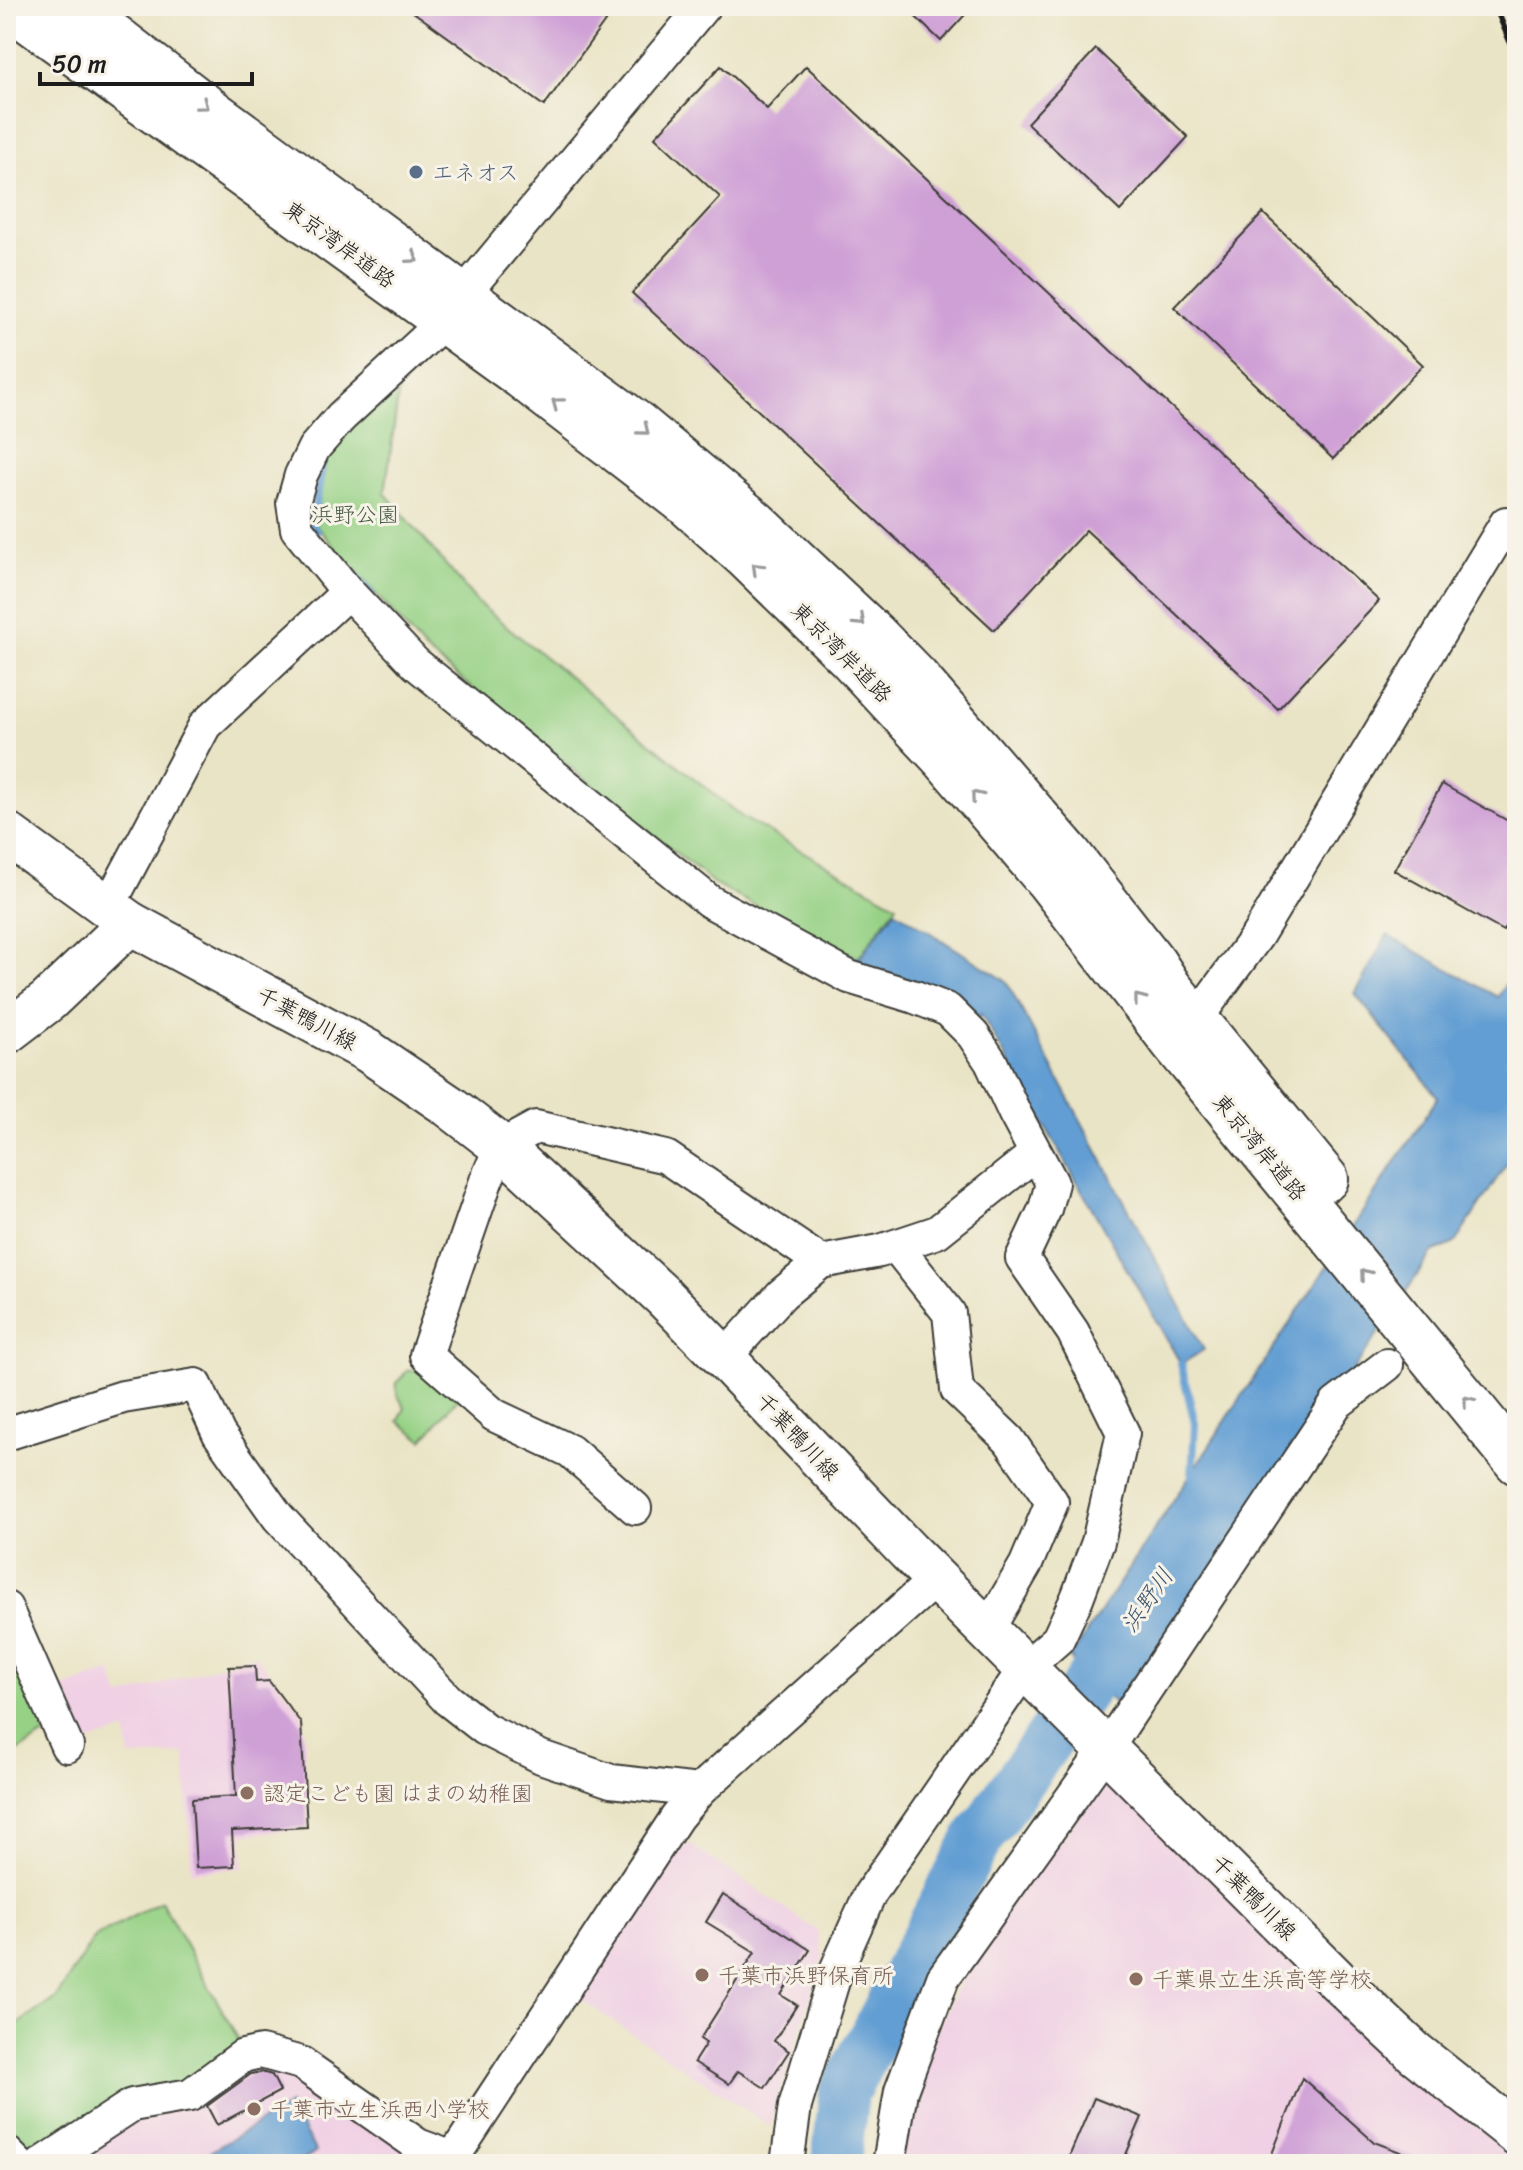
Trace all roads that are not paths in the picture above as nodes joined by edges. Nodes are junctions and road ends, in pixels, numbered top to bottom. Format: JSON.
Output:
{"nodes":[{"id":1,"x":9,"y":6,"type":"edge"},
{"id":2,"x":75,"y":6,"type":"edge"},
{"id":3,"x":704,"y":6,"type":"edge"},
{"id":4,"x":454,"y":308,"type":"junction"},
{"id":5,"x":1506,"y":523,"type":"dead end"},
{"id":6,"x":348,"y":592,"type":"junction"},
{"id":7,"x":6,"y":833,"type":"edge"},
{"id":8,"x":119,"y":916,"type":"junction"},
{"id":9,"x":1184,"y":1030,"type":"junction"},
{"id":10,"x":6,"y":1033,"type":"edge"},
{"id":11,"x":501,"y":1146,"type":"junction"},
{"id":12,"x":1035,"y":1154,"type":"junction"},
{"id":13,"x":896,"y":1246,"type":"junction"},
{"id":14,"x":821,"y":1262,"type":"junction"},
{"id":15,"x":1409,"y":1304,"type":"junction"},
{"id":16,"x":724,"y":1358,"type":"junction"},
{"id":17,"x":1387,"y":1365,"type":"dead end"},
{"id":18,"x":1517,"y":1414,"type":"edge"},
{"id":19,"x":6,"y":1434,"type":"edge"},
{"id":20,"x":1517,"y":1462,"type":"edge"},
{"id":21,"x":635,"y":1508,"type":"dead end"},
{"id":22,"x":936,"y":1579,"type":"junction"},
{"id":23,"x":6,"y":1608,"type":"edge"},
{"id":24,"x":987,"y":1631,"type":"junction"},
{"id":25,"x":1028,"y":1671,"type":"junction"},
{"id":26,"x":67,"y":1746,"type":"dead end"},
{"id":27,"x":1107,"y":1748,"type":"junction"},
{"id":28,"x":699,"y":1791,"type":"junction"},
{"id":29,"x":1517,"y":2134,"type":"edge"},
{"id":30,"x":6,"y":2152,"type":"edge"},
{"id":31,"x":453,"y":2161,"type":"edge"},
{"id":32,"x":18,"y":2164,"type":"edge"},
{"id":33,"x":42,"y":2164,"type":"edge"},
{"id":34,"x":787,"y":2164,"type":"edge"},
{"id":35,"x":889,"y":2164,"type":"edge"}],
"edges":[{"from":1,"to":4,"type":"highway","name":"東京湾岸道路"},
{"from":2,"to":4,"type":"highway","name":"東京湾岸道路","one_way":true},
{"from":3,"to":4,"type":"street"},
{"from":4,"to":6,"type":"street"},
{"from":4,"to":9,"type":"highway","name":"東京湾岸道路"},
{"from":5,"to":9,"type":"street"},
{"from":6,"to":8,"type":"street"},
{"from":6,"to":12,"type":"street"},
{"from":7,"to":8,"type":"main road","name":"千葉鴨川線"},
{"from":8,"to":10,"type":"main road"},
{"from":8,"to":11,"type":"main road","name":"千葉鴨川線"},
{"from":9,"to":15,"type":"highway","name":"東京湾岸道路"},
{"from":11,"to":14,"type":"street"},
{"from":11,"to":16,"type":"main road","name":"千葉鴨川線"},
{"from":11,"to":21,"type":"street"},
{"from":12,"to":13,"type":"street"},
{"from":12,"to":25,"type":"street"},
{"from":13,"to":14,"type":"street"},
{"from":13,"to":24,"type":"street"},
{"from":14,"to":16,"type":"street"},
{"from":15,"to":18,"type":"highway","name":"東京湾岸道路"},
{"from":20,"to":15,"type":"highway","name":"東京湾岸道路","one_way":true},
{"from":16,"to":22,"type":"main road","name":"千葉鴨川線"},
{"from":17,"to":27,"type":"street"},
{"from":19,"to":28,"type":"street"},
{"from":22,"to":24,"type":"main road","name":"千葉鴨川線"},
{"from":22,"to":28,"type":"street"},
{"from":23,"to":26,"type":"street"},
{"from":24,"to":25,"type":"main road","name":"千葉鴨川線"},
{"from":25,"to":27,"type":"main road","name":"千葉鴨川線"},
{"from":25,"to":34,"type":"street"},
{"from":27,"to":29,"type":"main road","name":"千葉鴨川線"},
{"from":27,"to":35,"type":"street"},
{"from":28,"to":31,"type":"street"},
{"from":30,"to":32,"type":"street"},
{"from":31,"to":33,"type":"street"}]}
